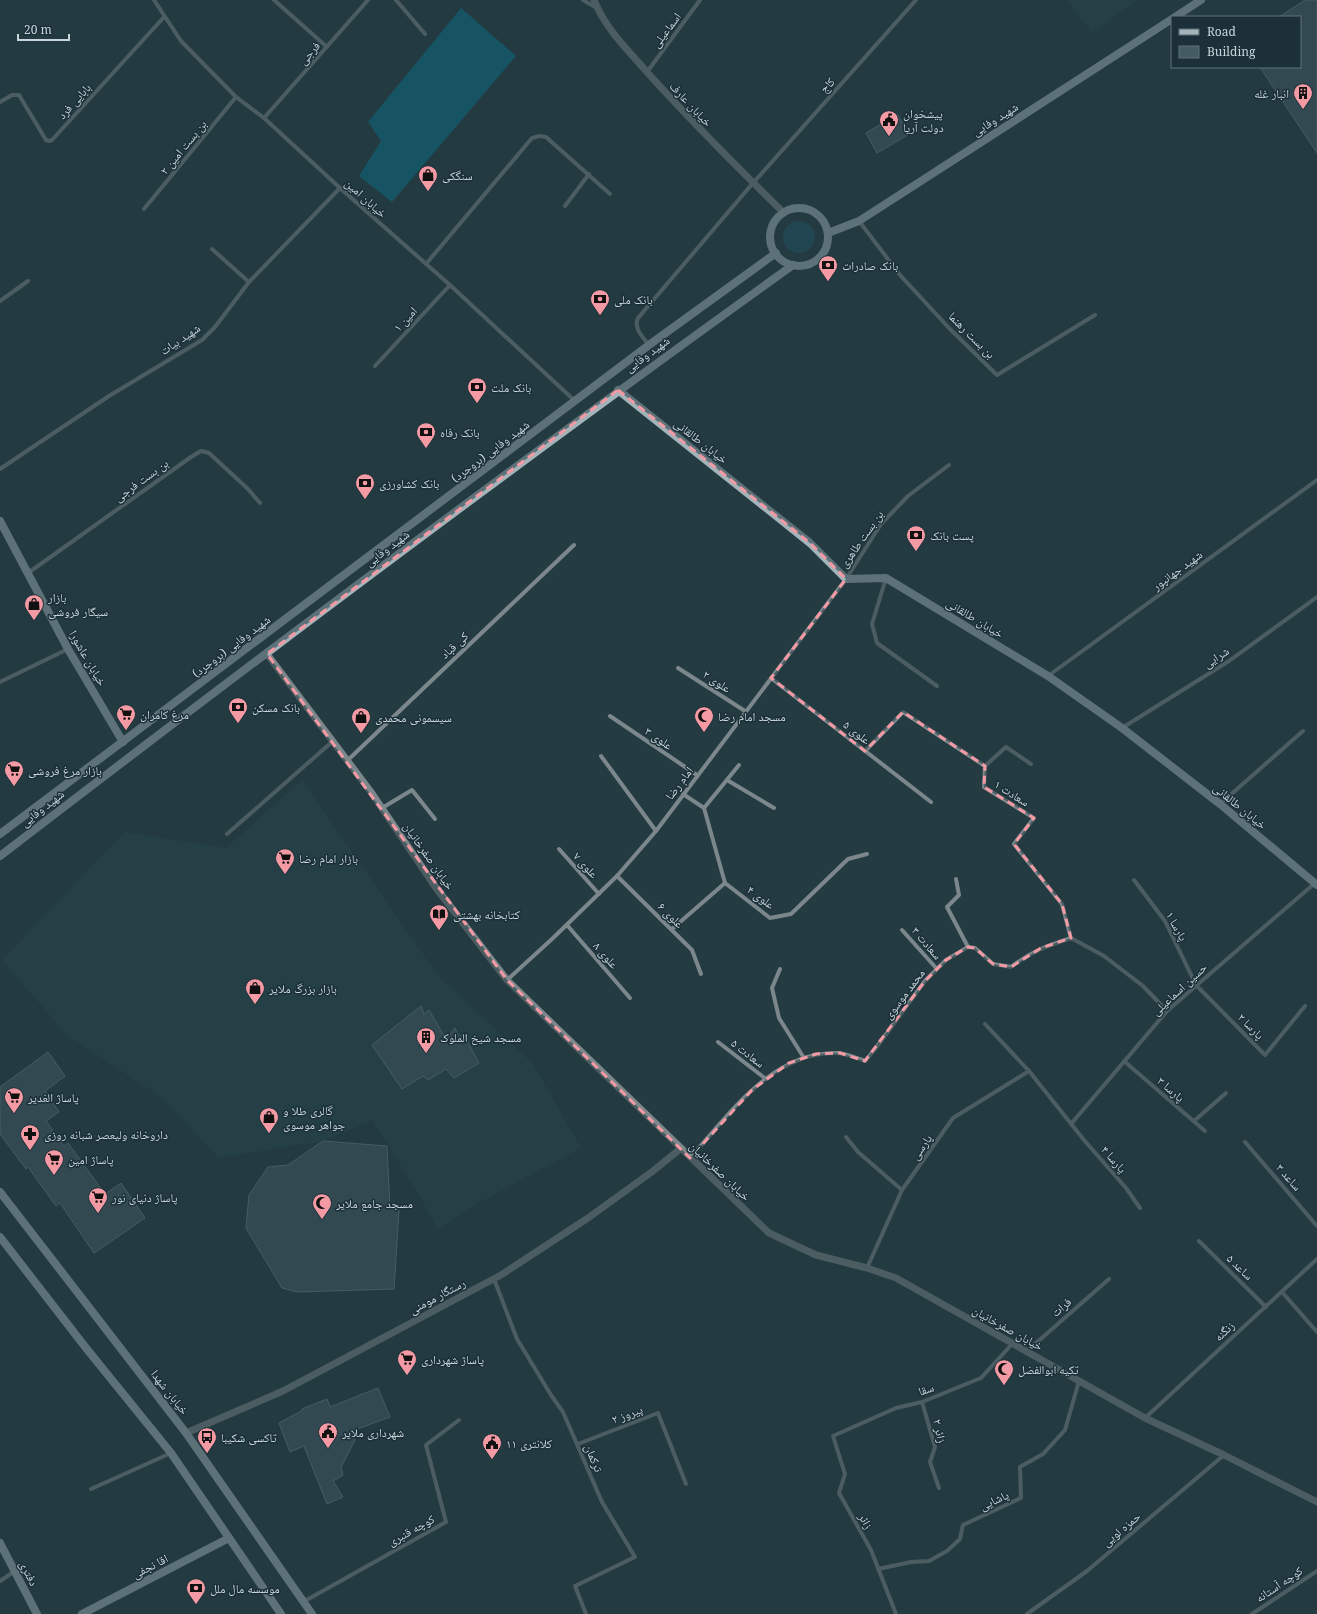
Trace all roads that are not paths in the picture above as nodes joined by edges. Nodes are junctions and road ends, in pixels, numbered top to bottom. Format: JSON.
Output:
{"nodes":[{"id":1,"x":154,"y":0,"type":"edge"},
{"id":2,"x":274,"y":0,"type":"edge"},
{"id":3,"x":368,"y":0,"type":"edge"},
{"id":4,"x":396,"y":0,"type":"edge"},
{"id":5,"x":583,"y":0,"type":"edge"},
{"id":6,"x":594,"y":0,"type":"edge"},
{"id":7,"x":700,"y":0,"type":"edge"},
{"id":8,"x":916,"y":0,"type":"edge"},
{"id":9,"x":1201,"y":0,"type":"edge"},
{"id":10,"x":598,"y":9,"type":"junction"},
{"id":11,"x":1177,"y":16,"type":"edge"},
{"id":12,"x":164,"y":17,"type":"junction"},
{"id":13,"x":1171,"y":20,"type":"edge"},
{"id":14,"x":425,"y":34,"type":"dead end"},
{"id":15,"x":327,"y":47,"type":"junction"},
{"id":16,"x":647,"y":72,"type":"junction"},
{"id":17,"x":236,"y":97,"type":"junction"},
{"id":18,"x":0,"y":102,"type":"edge"},
{"id":19,"x":264,"y":118,"type":"junction"},
{"id":20,"x":589,"y":174,"type":"junction"},
{"id":21,"x":753,"y":183,"type":"junction"},
{"id":22,"x":340,"y":188,"type":"junction"},
{"id":23,"x":610,"y":194,"type":"dead end"},
{"id":24,"x":565,"y":206,"type":"dead end"},
{"id":25,"x":144,"y":209,"type":"dead end"},
{"id":26,"x":784,"y":213,"type":"junction"},
{"id":27,"x":859,"y":221,"type":"junction"},
{"id":28,"x":828,"y":233,"type":"junction"},
{"id":29,"x":212,"y":249,"type":"dead end"},
{"id":30,"x":776,"y":253,"type":"junction"},
{"id":31,"x":426,"y":264,"type":"junction"},
{"id":32,"x":793,"y":265,"type":"junction"},
{"id":33,"x":28,"y":281,"type":"dead end"},
{"id":34,"x":249,"y":282,"type":"junction"},
{"id":35,"x":450,"y":285,"type":"junction"},
{"id":36,"x":0,"y":302,"type":"edge"},
{"id":37,"x":1095,"y":315,"type":"dead end"},
{"id":38,"x":649,"y":345,"type":"junction"},
{"id":39,"x":375,"y":366,"type":"dead end"},
{"id":40,"x":618,"y":390,"type":"junction"},
{"id":41,"x":576,"y":402,"type":"junction"},
{"id":42,"x":949,"y":465,"type":"dead end"},
{"id":43,"x":0,"y":469,"type":"edge"},
{"id":44,"x":1317,"y":480,"type":"edge"},
{"id":45,"x":260,"y":503,"type":"dead end"},
{"id":46,"x":0,"y":521,"type":"edge"},
{"id":47,"x":574,"y":545,"type":"dead end"},
{"id":48,"x":28,"y":573,"type":"junction"},
{"id":49,"x":886,"y":578,"type":"junction"},
{"id":50,"x":846,"y":579,"type":"junction"},
{"id":51,"x":1317,"y":597,"type":"edge"},
{"id":52,"x":68,"y":649,"type":"junction"},
{"id":53,"x":266,"y":654,"type":"junction"},
{"id":54,"x":678,"y":668,"type":"dead end"},
{"id":55,"x":1048,"y":676,"type":"junction"},
{"id":56,"x":771,"y":678,"type":"junction"},
{"id":57,"x":0,"y":682,"type":"edge"},
{"id":58,"x":936,"y":686,"type":"dead end"},
{"id":59,"x":746,"y":711,"type":"junction"},
{"id":60,"x":610,"y":716,"type":"dead end"},
{"id":61,"x":1122,"y":728,"type":"junction"},
{"id":62,"x":1303,"y":731,"type":"dead end"},
{"id":63,"x":333,"y":741,"type":"junction"},
{"id":64,"x":123,"y":742,"type":"junction"},
{"id":65,"x":865,"y":751,"type":"junction"},
{"id":66,"x":601,"y":756,"type":"dead end"},
{"id":67,"x":348,"y":760,"type":"junction"},
{"id":68,"x":1031,"y":764,"type":"dead end"},
{"id":69,"x":739,"y":765,"type":"dead end"},
{"id":70,"x":985,"y":766,"type":"junction"},
{"id":71,"x":697,"y":775,"type":"junction"},
{"id":72,"x":728,"y":780,"type":"junction"},
{"id":73,"x":683,"y":794,"type":"junction"},
{"id":74,"x":931,"y":802,"type":"dead end"},
{"id":75,"x":1220,"y":804,"type":"junction"},
{"id":76,"x":382,"y":808,"type":"junction"},
{"id":77,"x":704,"y":808,"type":"junction"},
{"id":78,"x":774,"y":808,"type":"dead end"},
{"id":79,"x":435,"y":818,"type":"dead end"},
{"id":80,"x":656,"y":831,"type":"junction"},
{"id":81,"x":0,"y":834,"type":"edge"},
{"id":82,"x":227,"y":834,"type":"dead end"},
{"id":83,"x":559,"y":850,"type":"dead end"},
{"id":84,"x":867,"y":854,"type":"dead end"},
{"id":85,"x":0,"y":856,"type":"edge"},
{"id":86,"x":617,"y":876,"type":"junction"},
{"id":87,"x":956,"y":879,"type":"dead end"},
{"id":88,"x":1134,"y":880,"type":"dead end"},
{"id":89,"x":725,"y":883,"type":"junction"},
{"id":90,"x":1316,"y":884,"type":"edge"},
{"id":91,"x":599,"y":894,"type":"junction"},
{"id":92,"x":567,"y":925,"type":"junction"},
{"id":93,"x":672,"y":929,"type":"junction"},
{"id":94,"x":902,"y":930,"type":"dead end"},
{"id":95,"x":1071,"y":938,"type":"junction"},
{"id":96,"x":968,"y":947,"type":"junction"},
{"id":97,"x":780,"y":969,"type":"dead end"},
{"id":98,"x":937,"y":969,"type":"junction"},
{"id":99,"x":701,"y":974,"type":"dead end"},
{"id":100,"x":507,"y":980,"type":"junction"},
{"id":101,"x":1196,"y":985,"type":"junction"},
{"id":102,"x":630,"y":998,"type":"dead end"},
{"id":103,"x":1305,"y":1006,"type":"dead end"},
{"id":104,"x":1167,"y":1011,"type":"junction"},
{"id":105,"x":985,"y":1024,"type":"dead end"},
{"id":106,"x":718,"y":1042,"type":"dead end"},
{"id":107,"x":804,"y":1058,"type":"junction"},
{"id":108,"x":1124,"y":1061,"type":"junction"},
{"id":109,"x":1029,"y":1071,"type":"junction"},
{"id":110,"x":766,"y":1080,"type":"junction"},
{"id":111,"x":1226,"y":1094,"type":"dead end"},
{"id":112,"x":1194,"y":1121,"type":"junction"},
{"id":113,"x":1071,"y":1124,"type":"junction"},
{"id":114,"x":1205,"y":1131,"type":"dead end"},
{"id":115,"x":846,"y":1137,"type":"dead end"},
{"id":116,"x":1245,"y":1142,"type":"dead end"},
{"id":117,"x":680,"y":1148,"type":"junction"},
{"id":118,"x":690,"y":1158,"type":"junction"},
{"id":119,"x":902,"y":1190,"type":"junction"},
{"id":120,"x":0,"y":1192,"type":"edge"},
{"id":121,"x":1140,"y":1208,"type":"dead end"},
{"id":122,"x":1317,"y":1226,"type":"edge"},
{"id":123,"x":0,"y":1237,"type":"edge"},
{"id":124,"x":1199,"y":1241,"type":"dead end"},
{"id":125,"x":1317,"y":1259,"type":"edge"},
{"id":126,"x":867,"y":1268,"type":"junction"},
{"id":127,"x":494,"y":1279,"type":"junction"},
{"id":128,"x":1109,"y":1279,"type":"dead end"},
{"id":129,"x":1282,"y":1292,"type":"junction"},
{"id":130,"x":1266,"y":1307,"type":"junction"},
{"id":131,"x":1317,"y":1332,"type":"edge"},
{"id":132,"x":1013,"y":1343,"type":"junction"},
{"id":133,"x":1027,"y":1351,"type":"junction"},
{"id":134,"x":1079,"y":1381,"type":"junction"},
{"id":135,"x":922,"y":1402,"type":"junction"},
{"id":136,"x":1145,"y":1418,"type":"junction"},
{"id":137,"x":459,"y":1420,"type":"dead end"},
{"id":138,"x":186,"y":1433,"type":"junction"},
{"id":139,"x":833,"y":1436,"type":"joint"},
{"id":140,"x":578,"y":1444,"type":"junction"},
{"id":141,"x":171,"y":1453,"type":"junction"},
{"id":142,"x":1224,"y":1455,"type":"junction"},
{"id":143,"x":686,"y":1484,"type":"dead end"},
{"id":144,"x":91,"y":1488,"type":"dead end"},
{"id":145,"x":939,"y":1488,"type":"dead end"},
{"id":146,"x":1317,"y":1502,"type":"edge"},
{"id":147,"x":229,"y":1538,"type":"junction"},
{"id":148,"x":0,"y":1543,"type":"edge"},
{"id":149,"x":878,"y":1569,"type":"junction"},
{"id":150,"x":1317,"y":1570,"type":"edge"},
{"id":151,"x":16,"y":1571,"type":"junction"},
{"id":152,"x":0,"y":1581,"type":"edge"},
{"id":153,"x":302,"y":1602,"type":"junction"},
{"id":154,"x":37,"y":1614,"type":"edge"},
{"id":155,"x":82,"y":1614,"type":"edge"},
{"id":156,"x":281,"y":1614,"type":"edge"},
{"id":157,"x":312,"y":1614,"type":"edge"},
{"id":158,"x":586,"y":1614,"type":"edge"},
{"id":159,"x":896,"y":1614,"type":"edge"},
{"id":160,"x":1027,"y":1614,"type":"edge"},
{"id":161,"x":1252,"y":1614,"type":"edge"}],
"edges":[{"from":1,"to":12,"type":"street","name":"خیابان امین"},
{"from":2,"to":15,"type":"street"},
{"from":3,"to":15,"type":"street","name":"فرجی"},
{"from":4,"to":14,"type":"street"},
{"from":5,"to":10,"type":"street"},
{"from":6,"to":10,"type":"street","name":"خیابان عارف"},
{"from":7,"to":16,"type":"street","name":"اسماعیلی"},
{"from":8,"to":21,"type":"street","name":"کاج"},
{"from":9,"to":11,"type":"main road"},
{"from":10,"to":16,"type":"street","name":"خیابان عارف"},
{"from":12,"to":17,"type":"street","name":"خیابان امین"},
{"from":12,"to":18,"type":"street","name":"بابایی فرد"},
{"from":13,"to":27,"type":"main road","name":"شهید وفایی"},
{"from":15,"to":19,"type":"street","name":"فرجی"},
{"from":16,"to":21,"type":"street","name":"خیابان عارف"},
{"from":17,"to":19,"type":"street","name":"خیابان امین"},
{"from":17,"to":25,"type":"street","name":"بن بست امین ۲"},
{"from":19,"to":22,"type":"street","name":"خیابان امین"},
{"from":20,"to":23,"type":"street"},
{"from":20,"to":24,"type":"street"},
{"from":20,"to":31,"type":"street"},
{"from":21,"to":26,"type":"street","name":"خیابان عارف"},
{"from":21,"to":38,"type":"street","name":"کاج"},
{"from":22,"to":31,"type":"street","name":"خیابان امین"},
{"from":22,"to":34,"type":"street","name":"شهید بیات"},
{"from":26,"to":28,"type":"main road"},
{"from":26,"to":30,"type":"main road"},
{"from":27,"to":28,"type":"main road","name":"شهید وفایی"},
{"from":27,"to":37,"type":"street","name":"بن بست رهنما"},
{"from":28,"to":32,"type":"main road"},
{"from":29,"to":34,"type":"street"},
{"from":30,"to":32,"type":"main road"},
{"from":30,"to":38,"type":"main road","name":"شهید وفایی (بروجرد)"},
{"from":31,"to":35,"type":"street","name":"خیابان امین"},
{"from":32,"to":40,"type":"main road","name":"شهید وفایی"},
{"from":33,"to":36,"type":"street"},
{"from":34,"to":43,"type":"street","name":"شهید بیات"},
{"from":35,"to":39,"type":"street","name":"امین ۱"},
{"from":35,"to":41,"type":"street","name":"خیابان امین"},
{"from":38,"to":41,"type":"main road","name":"شهید وفایی (بروجرد)"},
{"from":40,"to":50,"type":"main road","name":"خیابان طالقانی"},
{"from":40,"to":53,"type":"main road","name":"شهید وفایی"},
{"from":41,"to":64,"type":"main road","name":"شهید وفایی (بروجرد)"},
{"from":42,"to":50,"type":"street","name":"بن بست طاهری"},
{"from":44,"to":55,"type":"street","name":"شهید جهانپور"},
{"from":45,"to":48,"type":"street","name":"بن بست فرجی"},
{"from":46,"to":48,"type":"main road","name":"خیابان عاشورا"},
{"from":47,"to":67,"type":"street","name":"کی قباد"},
{"from":48,"to":52,"type":"main road","name":"خیابان عاشورا"},
{"from":49,"to":50,"type":"main road"},
{"from":49,"to":55,"type":"main road","name":"خیابان طالقانی"},
{"from":49,"to":58,"type":"street"},
{"from":50,"to":56,"type":"street","name":"امام رضا"},
{"from":51,"to":61,"type":"street","name":"شرایی"},
{"from":52,"to":57,"type":"street"},
{"from":52,"to":64,"type":"main road","name":"خیابان عاشورا"},
{"from":53,"to":63,"type":"street","name":"خیابان صفرخانیان"},
{"from":53,"to":85,"type":"main road","name":"شهید وفایی"},
{"from":54,"to":59,"type":"street","name":"علوی ۲"},
{"from":55,"to":61,"type":"main road","name":"خیابان طالقانی"},
{"from":56,"to":59,"type":"street","name":"امام رضا"},
{"from":56,"to":65,"type":"street","name":"علوی ۵"},
{"from":59,"to":71,"type":"street","name":"امام رضا"},
{"from":60,"to":71,"type":"street","name":"علوی ۳"},
{"from":61,"to":75,"type":"main road","name":"خیابان طالقانی"},
{"from":62,"to":75,"type":"street"},
{"from":63,"to":67,"type":"street","name":"خیابان صفرخانیان"},
{"from":63,"to":82,"type":"street"},
{"from":64,"to":81,"type":"main road","name":"شهید وفایی"},
{"from":65,"to":70,"type":"street"},
{"from":65,"to":74,"type":"street","name":"علوی ۵"},
{"from":66,"to":80,"type":"street"},
{"from":67,"to":76,"type":"street","name":"خیابان صفرخانیان"},
{"from":68,"to":70,"type":"street"},
{"from":69,"to":72,"type":"street"},
{"from":70,"to":95,"type":"street","name":"سعادت ۱"},
{"from":71,"to":73,"type":"street","name":"امام رضا"},
{"from":72,"to":77,"type":"street"},
{"from":72,"to":78,"type":"street"},
{"from":73,"to":77,"type":"street"},
{"from":73,"to":80,"type":"street","name":"امام رضا"},
{"from":75,"to":90,"type":"main road","name":"خیابان طالقانی"},
{"from":76,"to":79,"type":"street"},
{"from":76,"to":100,"type":"street","name":"خیابان صفرخانیان"},
{"from":77,"to":89,"type":"street"},
{"from":80,"to":86,"type":"street","name":"امام رضا"},
{"from":83,"to":91,"type":"street","name":"علوی ۷"},
{"from":84,"to":89,"type":"street","name":"علوی ۴"},
{"from":86,"to":91,"type":"street","name":"امام رضا"},
{"from":86,"to":93,"type":"street","name":"علوی ۶"},
{"from":87,"to":96,"type":"street"},
{"from":88,"to":101,"type":"street","name":"پارسا ۱"},
{"from":89,"to":93,"type":"street"},
{"from":90,"to":101,"type":"street","name":"حسین اسماعیلی"},
{"from":91,"to":92,"type":"street","name":"امام رضا"},
{"from":92,"to":100,"type":"street","name":"امام رضا"},
{"from":92,"to":102,"type":"street","name":"علوی ۸"},
{"from":93,"to":99,"type":"street","name":"علوی ۶"},
{"from":94,"to":98,"type":"street","name":"سعادت ۳"},
{"from":95,"to":96,"type":"street"},
{"from":95,"to":104,"type":"street"},
{"from":96,"to":98,"type":"street","name":"محمد موسوی"},
{"from":97,"to":107,"type":"street"},
{"from":98,"to":107,"type":"street","name":"محمد موسوی"},
{"from":100,"to":117,"type":"street","name":"خیابان صفرخانیان"},
{"from":101,"to":103,"type":"street","name":"پارسا ۲"},
{"from":101,"to":104,"type":"street","name":"حسین اسماعیلی"},
{"from":104,"to":108,"type":"street","name":"حسین اسماعیلی"},
{"from":105,"to":109,"type":"street","name":"پارسا ۴"},
{"from":106,"to":110,"type":"street","name":"سعادت ۵"},
{"from":107,"to":110,"type":"street","name":"محمد موسوی"},
{"from":108,"to":112,"type":"street","name":"پارسا ۳"},
{"from":108,"to":113,"type":"street","name":"حسین اسماعیلی"},
{"from":109,"to":113,"type":"street","name":"پارسا ۴"},
{"from":109,"to":119,"type":"street","name":"پارسی"},
{"from":110,"to":118,"type":"street","name":"محمد موسوی"},
{"from":111,"to":112,"type":"street"},
{"from":112,"to":114,"type":"street","name":"پارسا ۳"},
{"from":113,"to":121,"type":"street","name":"پارسا ۴"},
{"from":115,"to":119,"type":"street"},
{"from":116,"to":122,"type":"street","name":"ساعد ۳"},
{"from":117,"to":118,"type":"street","name":"خیابان صفرخانیان"},
{"from":117,"to":127,"type":"street","name":"رستگار مومنی"},
{"from":118,"to":126,"type":"street","name":"خیابان صفرخانیان"},
{"from":119,"to":126,"type":"street","name":"پارسی"},
{"from":120,"to":138,"type":"main road","name":"خیابان شهدا"},
{"from":123,"to":141,"type":"main road"},
{"from":124,"to":130,"type":"street","name":"ساعد ۵"},
{"from":125,"to":129,"type":"street","name":"زنگنه"},
{"from":126,"to":132,"type":"street","name":"خیابان صفرخانیان"},
{"from":127,"to":138,"type":"street","name":"رستگار مومنی"},
{"from":127,"to":140,"type":"street","name":"ترکمان"},
{"from":128,"to":133,"type":"street","name":"فرات"},
{"from":129,"to":130,"type":"street","name":"زنگنه"},
{"from":129,"to":131,"type":"street"},
{"from":130,"to":136,"type":"street","name":"زنگنه"},
{"from":132,"to":133,"type":"street","name":"خیابان صفرخانیان"},
{"from":132,"to":135,"type":"street","name":"سقا"},
{"from":133,"to":134,"type":"street","name":"خیابان صفرخانیان"},
{"from":134,"to":136,"type":"street","name":"خیابان صفرخانیان"},
{"from":134,"to":149,"type":"street","name":"پاشایی"},
{"from":135,"to":139,"type":"street","name":"سقا"},
{"from":135,"to":145,"type":"street","name":"زائر ۲"},
{"from":136,"to":142,"type":"street","name":"خیابان صفرخانیان"},
{"from":137,"to":153,"type":"street","name":"کوچه قنبری"},
{"from":138,"to":153,"type":"main road","name":"خیابان شهدا"},
{"from":139,"to":149,"type":"street","name":"زائر"},
{"from":140,"to":143,"type":"street","name":"پیروز ۲"},
{"from":140,"to":158,"type":"street","name":"ترکمان"},
{"from":141,"to":144,"type":"street"},
{"from":141,"to":147,"type":"main road"},
{"from":142,"to":146,"type":"street","name":"خیابان صفرخانیان"},
{"from":142,"to":160,"type":"street","name":"حمزه لویی"},
{"from":147,"to":155,"type":"main road","name":"اقا نجفی"},
{"from":147,"to":156,"type":"main road"},
{"from":148,"to":151,"type":"main road","name":"دفتری"},
{"from":149,"to":159,"type":"street","name":"زائر"},
{"from":150,"to":161,"type":"street","name":"کوچه آستانه"},
{"from":151,"to":152,"type":"street"},
{"from":151,"to":154,"type":"main road","name":"دفتری"},
{"from":153,"to":157,"type":"main road","name":"خیابان شهدا"}]}
